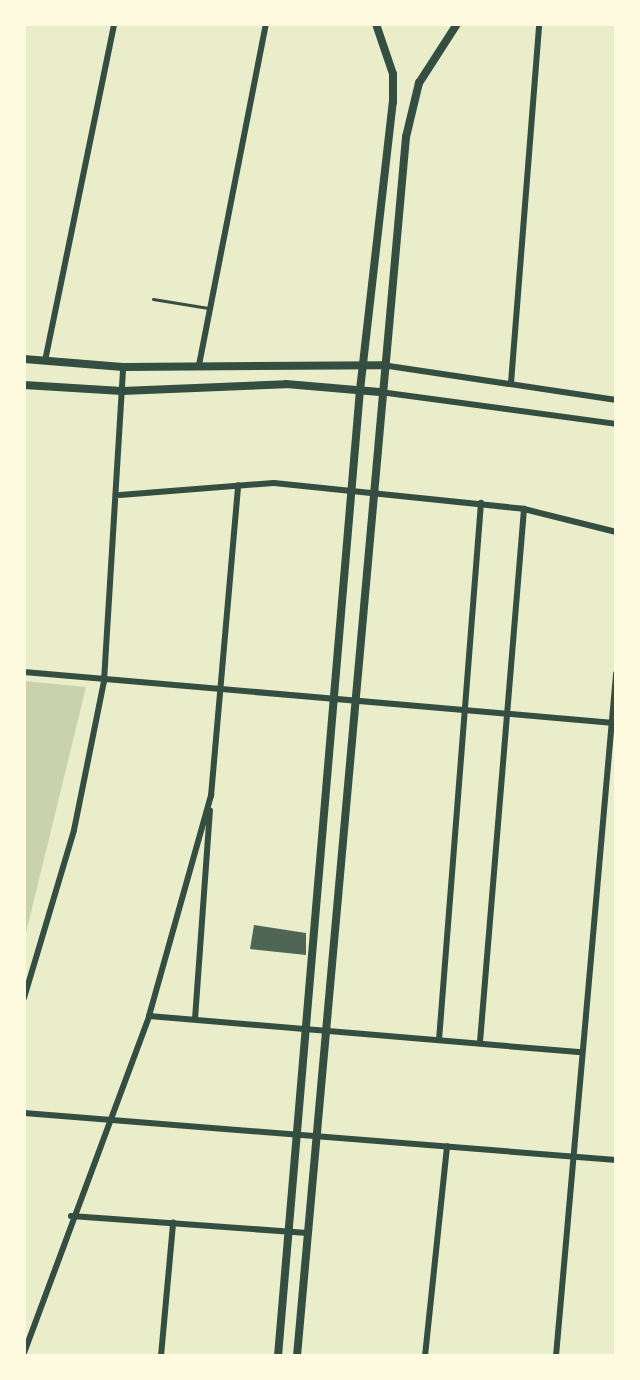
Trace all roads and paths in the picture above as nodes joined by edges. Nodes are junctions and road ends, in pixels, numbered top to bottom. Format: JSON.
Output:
{"nodes":[{"id":1,"x":114,"y":24,"type":"edge"},
{"id":2,"x":266,"y":24,"type":"edge"},
{"id":3,"x":376,"y":24,"type":"edge"},
{"id":4,"x":457,"y":24,"type":"edge"},
{"id":5,"x":539,"y":24,"type":"edge"},
{"id":6,"x":153,"y":299,"type":"dead end"},
{"id":7,"x":210,"y":308,"type":"junction"},
{"id":8,"x":24,"y":359,"type":"edge"},
{"id":9,"x":45,"y":361,"type":"junction"},
{"id":10,"x":199,"y":365,"type":"junction"},
{"id":11,"x":363,"y":365,"type":"junction"},
{"id":12,"x":382,"y":365,"type":"junction"},
{"id":13,"x":123,"y":367,"type":"junction"},
{"id":14,"x":511,"y":383,"type":"junction"},
{"id":15,"x":24,"y":385,"type":"edge"},
{"id":16,"x":360,"y":390,"type":"junction"},
{"id":17,"x":122,"y":391,"type":"junction"},
{"id":18,"x":380,"y":392,"type":"junction"},
{"id":19,"x":616,"y":400,"type":"edge"},
{"id":20,"x":616,"y":424,"type":"edge"},
{"id":21,"x":238,"y":485,"type":"junction"},
{"id":22,"x":353,"y":491,"type":"junction"},
{"id":23,"x":370,"y":492,"type":"junction"},
{"id":24,"x":120,"y":495,"type":"junction"},
{"id":25,"x":481,"y":503,"type":"junction"},
{"id":26,"x":524,"y":509,"type":"junction"},
{"id":27,"x":616,"y":532,"type":"edge"},
{"id":28,"x":24,"y":672,"type":"edge"},
{"id":29,"x":616,"y":674,"type":"edge"},
{"id":30,"x":104,"y":681,"type":"junction"},
{"id":31,"x":223,"y":691,"type":"junction"},
{"id":32,"x":334,"y":701,"type":"junction"},
{"id":33,"x":353,"y":703,"type":"junction"},
{"id":34,"x":465,"y":711,"type":"junction"},
{"id":35,"x":506,"y":714,"type":"junction"},
{"id":36,"x":614,"y":723,"type":"edge"},
{"id":37,"x":211,"y":795,"type":"junction"},
{"id":38,"x":24,"y":998,"type":"edge"},
{"id":39,"x":149,"y":1016,"type":"junction"},
{"id":40,"x":195,"y":1019,"type":"junction"},
{"id":41,"x":306,"y":1027,"type":"junction"},
{"id":42,"x":323,"y":1028,"type":"junction"},
{"id":43,"x":439,"y":1040,"type":"junction"},
{"id":44,"x":480,"y":1042,"type":"junction"},
{"id":45,"x":582,"y":1052,"type":"junction"},
{"id":46,"x":24,"y":1113,"type":"edge"},
{"id":47,"x":109,"y":1122,"type":"junction"},
{"id":48,"x":293,"y":1131,"type":"junction"},
{"id":49,"x":312,"y":1133,"type":"junction"},
{"id":50,"x":447,"y":1146,"type":"junction"},
{"id":51,"x":574,"y":1156,"type":"junction"},
{"id":52,"x":616,"y":1160,"type":"edge"},
{"id":53,"x":71,"y":1216,"type":"junction"},
{"id":54,"x":173,"y":1223,"type":"junction"},
{"id":55,"x":285,"y":1232,"type":"junction"},
{"id":56,"x":307,"y":1233,"type":"junction"},
{"id":57,"x":24,"y":1353,"type":"edge"},
{"id":58,"x":161,"y":1356,"type":"edge"},
{"id":59,"x":278,"y":1356,"type":"edge"},
{"id":60,"x":297,"y":1356,"type":"edge"},
{"id":61,"x":425,"y":1356,"type":"edge"},
{"id":62,"x":556,"y":1356,"type":"edge"}],
"edges":[{"from":1,"to":9,"type":"street"},
{"from":2,"to":7,"type":"street"},
{"from":3,"to":11,"type":"street"},
{"from":4,"to":12,"type":"street"},
{"from":5,"to":14,"type":"street"},
{"from":6,"to":7,"type":"lane"},
{"from":7,"to":10,"type":"street"},
{"from":8,"to":9,"type":"street"},
{"from":9,"to":13,"type":"street"},
{"from":10,"to":11,"type":"street"},
{"from":10,"to":13,"type":"street"},
{"from":11,"to":12,"type":"street"},
{"from":11,"to":16,"type":"street"},
{"from":12,"to":14,"type":"street"},
{"from":12,"to":18,"type":"street"},
{"from":13,"to":17,"type":"street"},
{"from":14,"to":19,"type":"street"},
{"from":15,"to":17,"type":"street"},
{"from":16,"to":17,"type":"street"},
{"from":16,"to":18,"type":"street"},
{"from":16,"to":22,"type":"street"},
{"from":17,"to":24,"type":"street"},
{"from":18,"to":20,"type":"street"},
{"from":18,"to":23,"type":"street"},
{"from":21,"to":22,"type":"street"},
{"from":21,"to":24,"type":"street"},
{"from":21,"to":31,"type":"street"},
{"from":22,"to":23,"type":"street"},
{"from":22,"to":32,"type":"street"},
{"from":23,"to":25,"type":"street"},
{"from":23,"to":33,"type":"street"},
{"from":24,"to":30,"type":"street"},
{"from":25,"to":26,"type":"street"},
{"from":25,"to":34,"type":"street"},
{"from":26,"to":27,"type":"street"},
{"from":26,"to":35,"type":"street"},
{"from":28,"to":30,"type":"street"},
{"from":29,"to":36,"type":"street"},
{"from":30,"to":31,"type":"street"},
{"from":30,"to":38,"type":"street"},
{"from":31,"to":32,"type":"street"},
{"from":31,"to":37,"type":"street"},
{"from":32,"to":33,"type":"street"},
{"from":32,"to":41,"type":"street"},
{"from":33,"to":34,"type":"street"},
{"from":33,"to":42,"type":"street"},
{"from":34,"to":35,"type":"street"},
{"from":34,"to":43,"type":"street"},
{"from":35,"to":36,"type":"street"},
{"from":35,"to":44,"type":"street"},
{"from":36,"to":45,"type":"street"},
{"from":37,"to":39,"type":"street"},
{"from":37,"to":40,"type":"street"},
{"from":39,"to":40,"type":"street"},
{"from":39,"to":47,"type":"street"},
{"from":40,"to":41,"type":"street"},
{"from":41,"to":42,"type":"street"},
{"from":41,"to":48,"type":"street"},
{"from":42,"to":43,"type":"street"},
{"from":42,"to":49,"type":"street"},
{"from":43,"to":44,"type":"street"},
{"from":44,"to":45,"type":"street"},
{"from":45,"to":51,"type":"street"},
{"from":46,"to":47,"type":"street"},
{"from":47,"to":48,"type":"street"},
{"from":47,"to":53,"type":"street"},
{"from":48,"to":49,"type":"street"},
{"from":48,"to":55,"type":"street"},
{"from":49,"to":50,"type":"street"},
{"from":49,"to":56,"type":"street"},
{"from":50,"to":51,"type":"street"},
{"from":50,"to":61,"type":"street"},
{"from":51,"to":52,"type":"street"},
{"from":51,"to":62,"type":"street"},
{"from":53,"to":54,"type":"street"},
{"from":53,"to":57,"type":"street"},
{"from":54,"to":55,"type":"street"},
{"from":54,"to":58,"type":"street"},
{"from":55,"to":56,"type":"street"},
{"from":55,"to":59,"type":"street"},
{"from":56,"to":60,"type":"street"}]}
